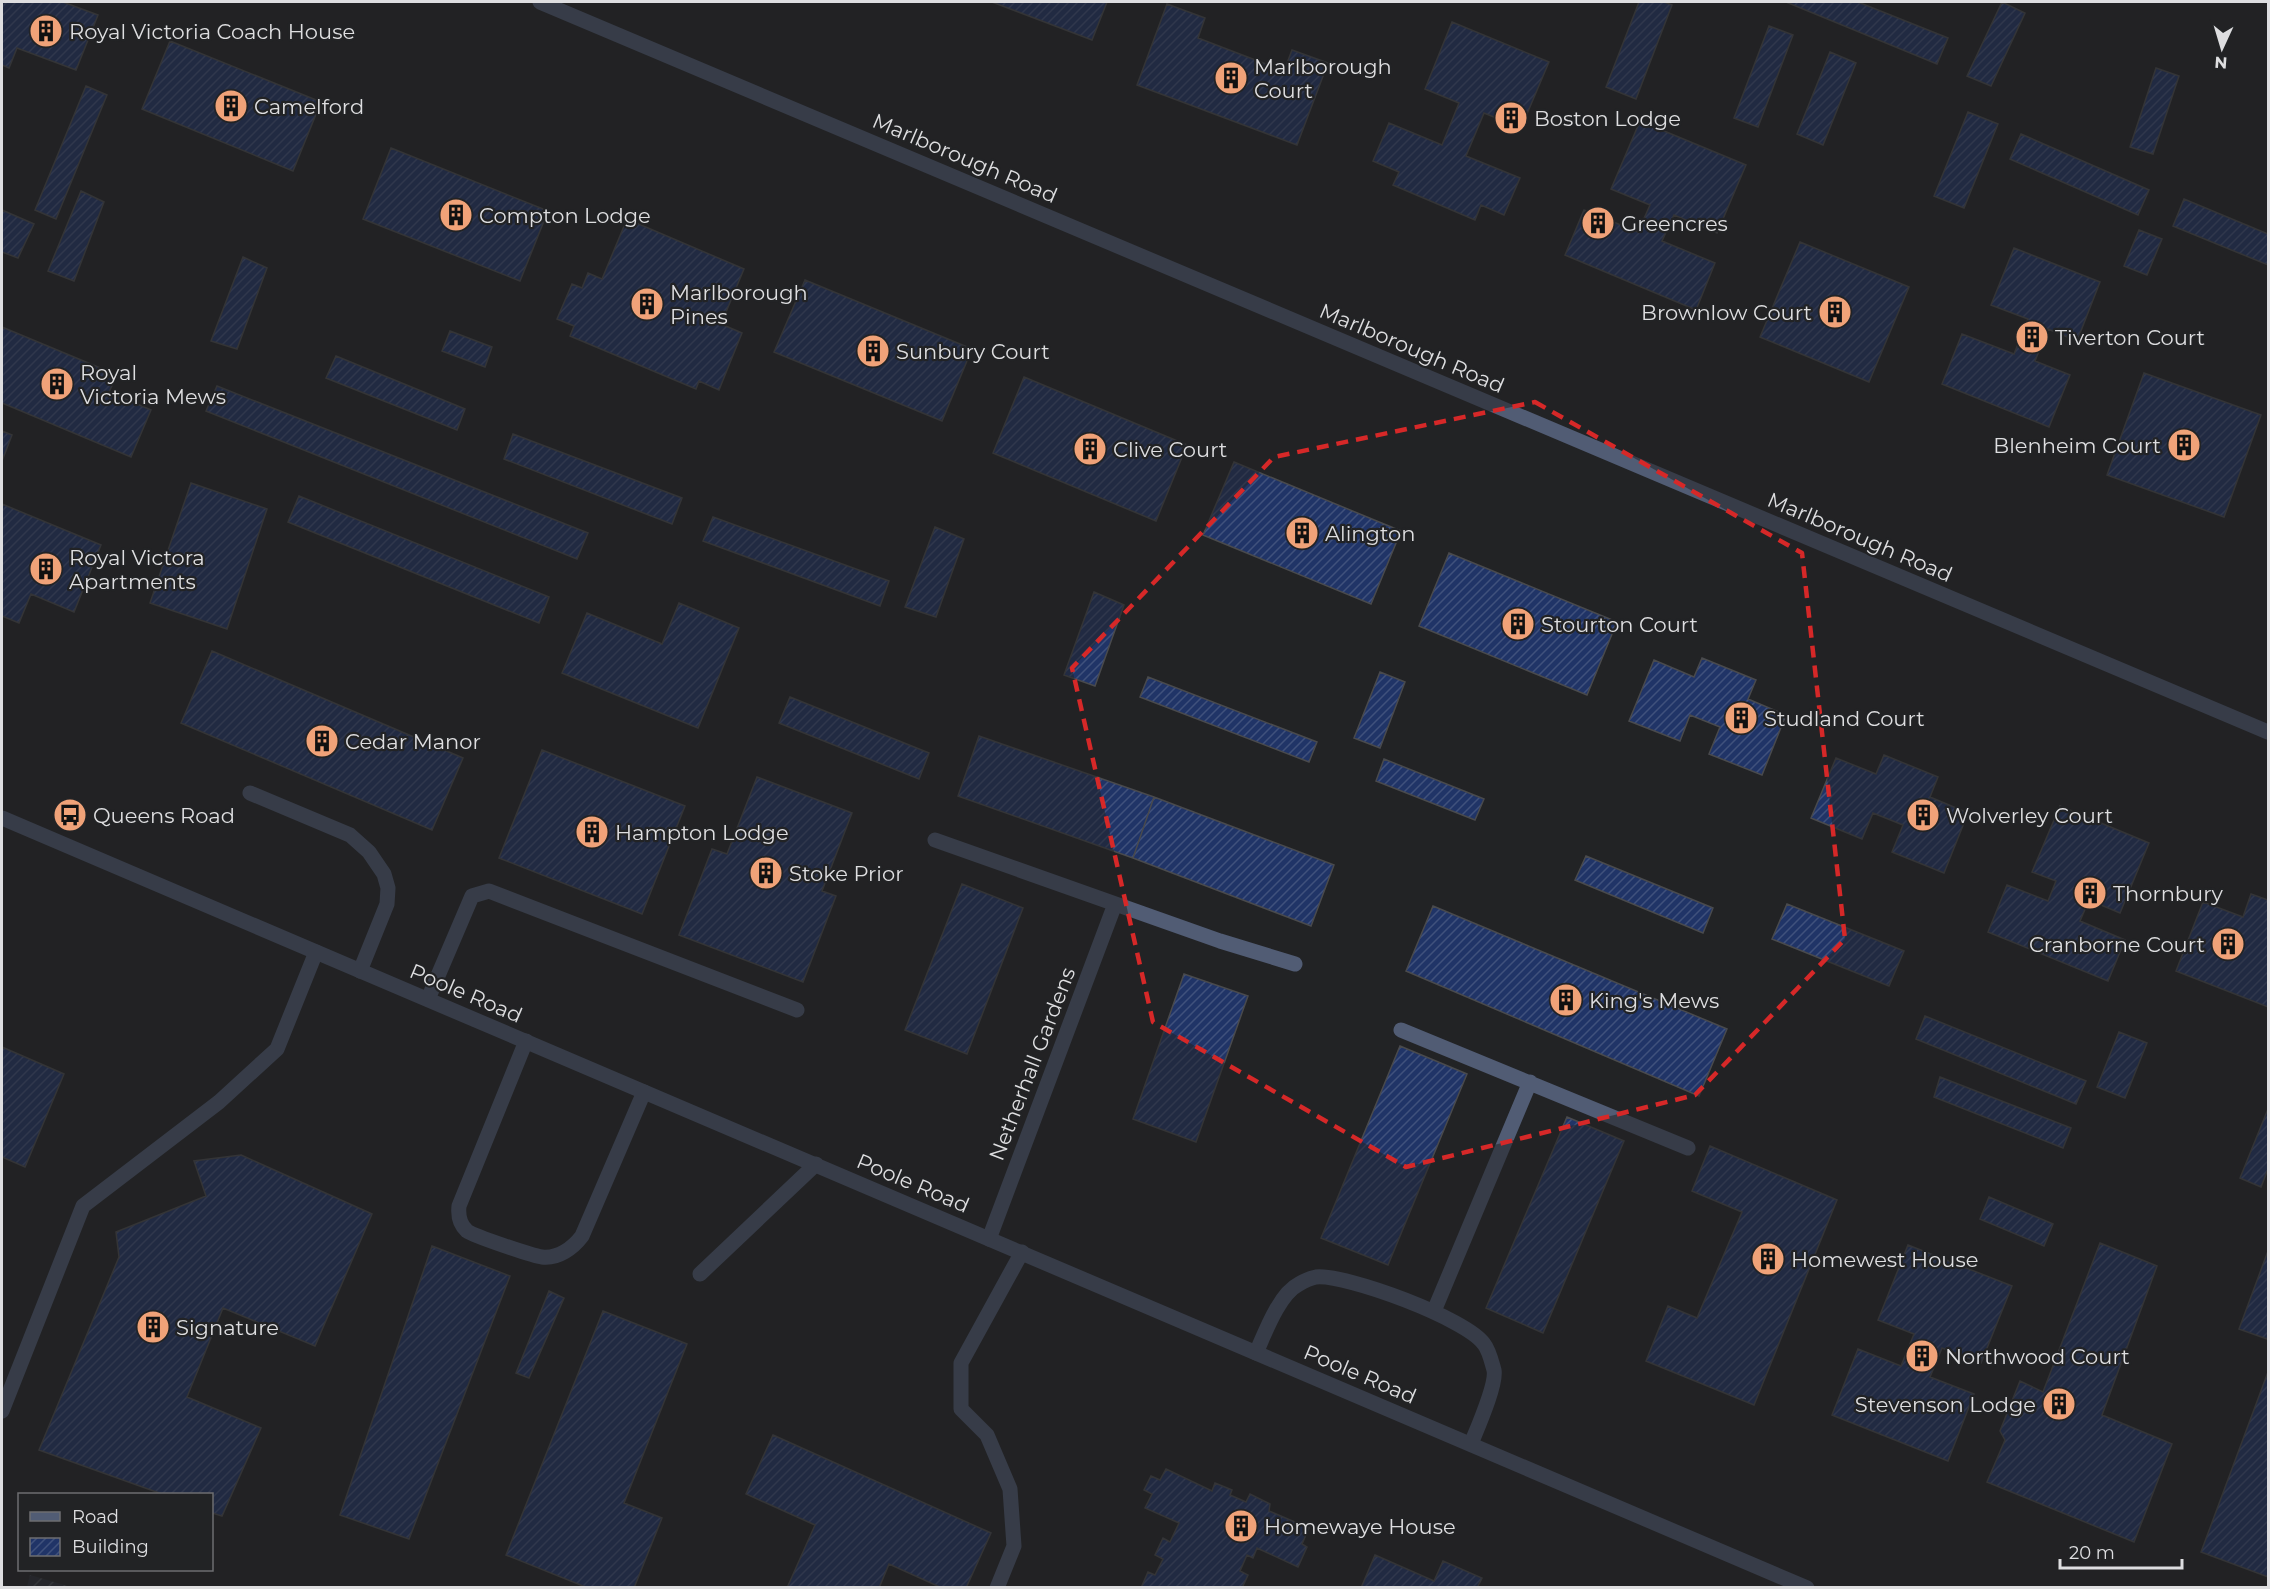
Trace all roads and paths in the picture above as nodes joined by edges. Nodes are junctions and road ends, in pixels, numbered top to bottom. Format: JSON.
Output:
{"nodes":[{"id":1,"x":540,"y":2,"type":"edge"},
{"id":2,"x":2268,"y":732,"type":"edge"},
{"id":3,"x":250,"y":793,"type":"dead end"},
{"id":4,"x":2,"y":818,"type":"edge"},
{"id":5,"x":935,"y":840,"type":"dead end"},
{"id":6,"x":1115,"y":904,"type":"junction"},
{"id":7,"x":316,"y":952,"type":"junction"},
{"id":8,"x":1295,"y":964,"type":"dead end"},
{"id":9,"x":360,"y":971,"type":"junction"},
{"id":10,"x":428,"y":999,"type":"junction"},
{"id":11,"x":797,"y":1010,"type":"dead end"},
{"id":12,"x":1401,"y":1030,"type":"dead end"},
{"id":13,"x":526,"y":1041,"type":"junction"},
{"id":14,"x":1530,"y":1082,"type":"junction"},
{"id":15,"x":644,"y":1092,"type":"junction"},
{"id":16,"x":1688,"y":1148,"type":"dead end"},
{"id":17,"x":816,"y":1164,"type":"junction"},
{"id":18,"x":989,"y":1239,"type":"junction"},
{"id":19,"x":1022,"y":1252,"type":"junction"},
{"id":20,"x":700,"y":1274,"type":"dead end"},
{"id":21,"x":1434,"y":1311,"type":"junction"},
{"id":22,"x":1256,"y":1353,"type":"junction"},
{"id":23,"x":2,"y":1411,"type":"edge"},
{"id":24,"x":1471,"y":1444,"type":"junction"},
{"id":25,"x":997,"y":1587,"type":"edge"},
{"id":26,"x":1807,"y":1587,"type":"edge"}],
"edges":[{"from":1,"to":2,"type":"street","name":"Marlborough Road"},
{"from":3,"to":9,"type":"street"},
{"from":4,"to":7,"type":"street","name":"Poole Road"},
{"from":5,"to":6,"type":"street"},
{"from":6,"to":8,"type":"street"},
{"from":6,"to":18,"type":"street","name":"Netherhall Gardens"},
{"from":7,"to":9,"type":"street","name":"Poole Road"},
{"from":7,"to":23,"type":"street"},
{"from":9,"to":10,"type":"street","name":"Poole Road"},
{"from":10,"to":11,"type":"street"},
{"from":10,"to":13,"type":"street","name":"Poole Road"},
{"from":12,"to":14,"type":"street"},
{"from":13,"to":15,"type":"street","name":"Poole Road"},
{"from":13,"to":15,"type":"street"},
{"from":14,"to":16,"type":"street"},
{"from":14,"to":21,"type":"street"},
{"from":15,"to":17,"type":"street","name":"Poole Road"},
{"from":17,"to":18,"type":"street","name":"Poole Road"},
{"from":17,"to":20,"type":"street"},
{"from":18,"to":19,"type":"street","name":"Poole Road"},
{"from":19,"to":22,"type":"street","name":"Poole Road"},
{"from":19,"to":25,"type":"street"},
{"from":21,"to":22,"type":"street"},
{"from":21,"to":24,"type":"street"},
{"from":22,"to":24,"type":"street","name":"Poole Road"},
{"from":24,"to":26,"type":"street","name":"Poole Road"}]}
